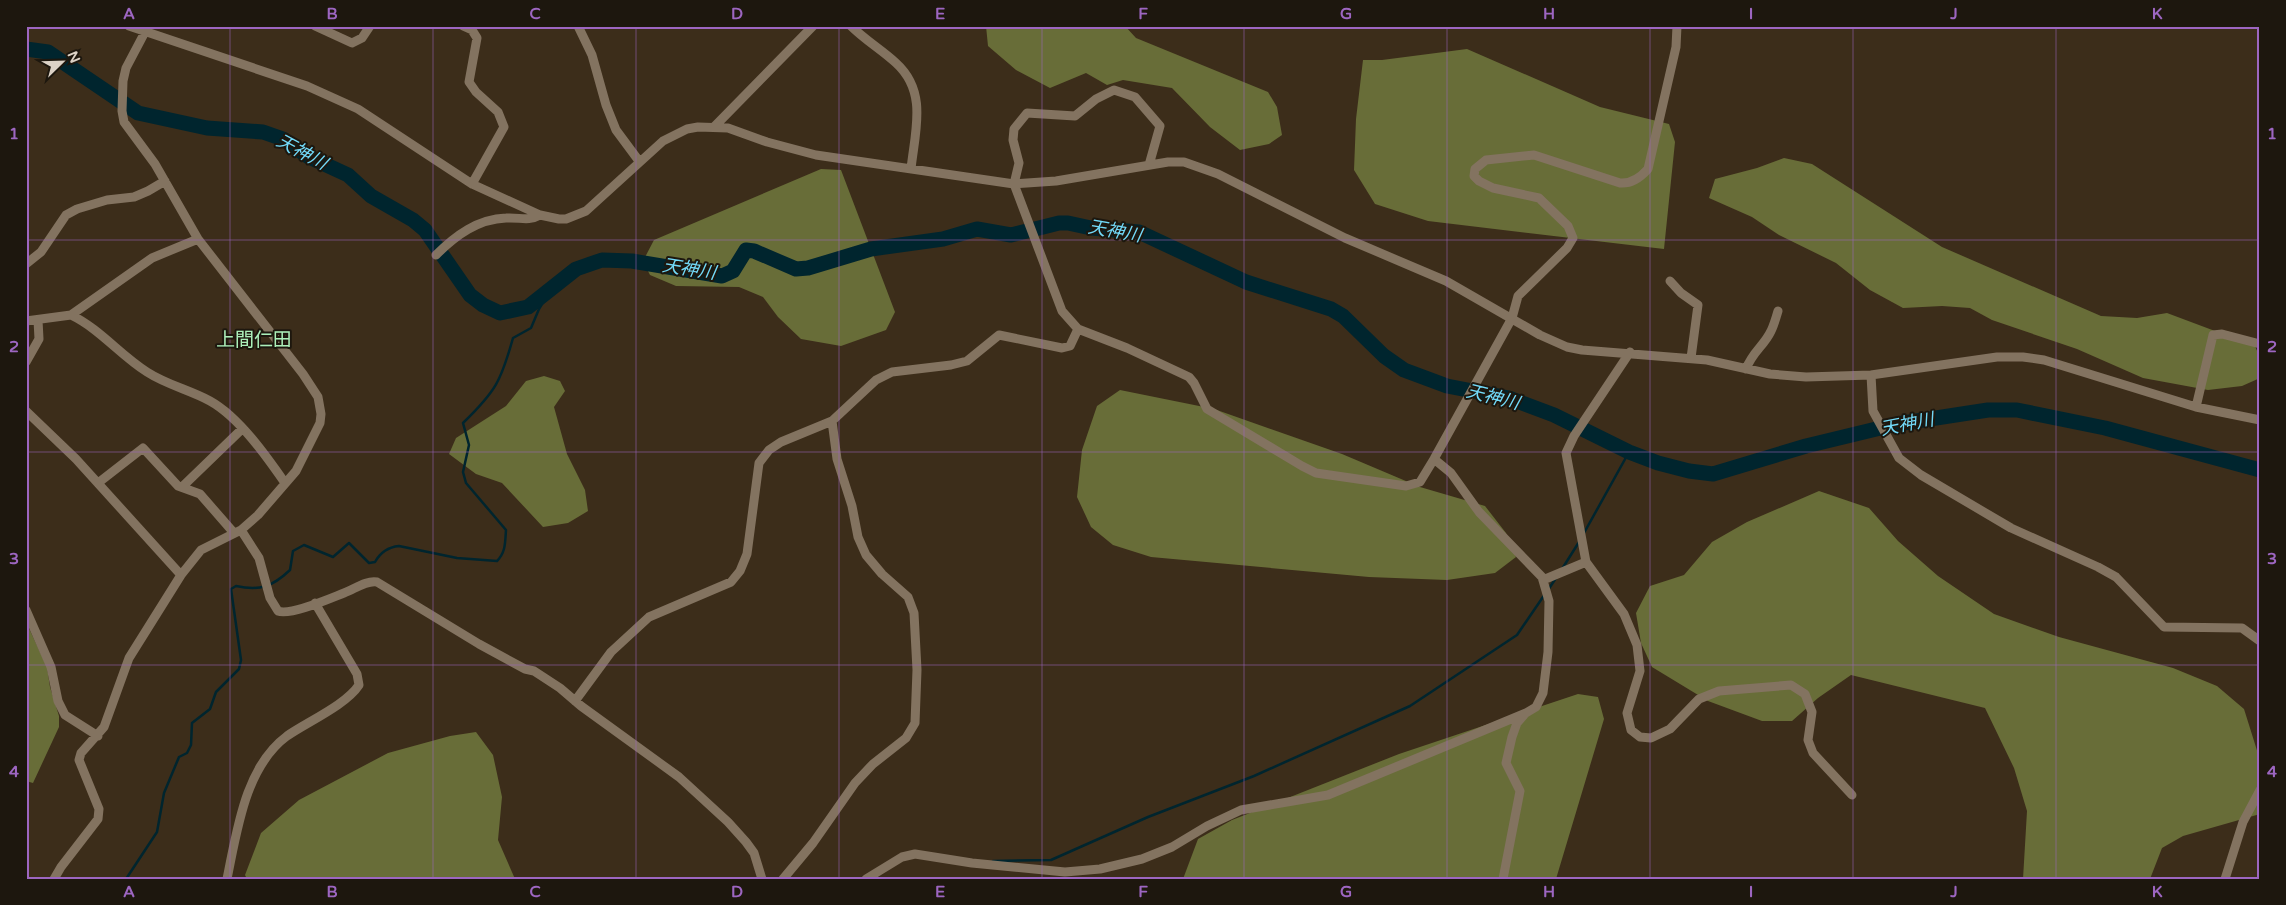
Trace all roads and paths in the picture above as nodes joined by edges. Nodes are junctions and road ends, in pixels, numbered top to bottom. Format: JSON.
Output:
{"nodes":[{"id":1,"x":129,"y":26,"type":"edge"},
{"id":2,"x":315,"y":26,"type":"edge"},
{"id":3,"x":370,"y":26,"type":"edge"},
{"id":4,"x":463,"y":26,"type":"edge"},
{"id":5,"x":578,"y":26,"type":"edge"},
{"id":6,"x":813,"y":26,"type":"edge"},
{"id":7,"x":851,"y":26,"type":"edge"},
{"id":8,"x":1677,"y":26,"type":"edge"},
{"id":9,"x":145,"y":32,"type":"junction"},
{"id":10,"x":714,"y":127,"type":"junction"},
{"id":11,"x":639,"y":161,"type":"junction"},
{"id":12,"x":1149,"y":166,"type":"junction"},
{"id":13,"x":912,"y":169,"type":"junction"},
{"id":14,"x":165,"y":180,"type":"junction"},
{"id":15,"x":472,"y":184,"type":"junction"},
{"id":16,"x":1014,"y":184,"type":"junction"},
{"id":17,"x":540,"y":215,"type":"junction"},
{"id":18,"x":198,"y":239,"type":"junction"},
{"id":19,"x":436,"y":255,"type":"dead end"},
{"id":20,"x":26,"y":264,"type":"edge"},
{"id":21,"x":1670,"y":281,"type":"dead end"},
{"id":22,"x":1778,"y":311,"type":"dead end"},
{"id":23,"x":71,"y":314,"type":"junction"},
{"id":24,"x":1512,"y":318,"type":"junction"},
{"id":25,"x":38,"y":320,"type":"junction"},
{"id":26,"x":26,"y":321,"type":"edge"},
{"id":27,"x":1078,"y":329,"type":"junction"},
{"id":28,"x":2260,"y":344,"type":"edge"},
{"id":29,"x":1630,"y":352,"type":"junction"},
{"id":30,"x":1691,"y":358,"type":"junction"},
{"id":31,"x":26,"y":362,"type":"edge"},
{"id":32,"x":1746,"y":369,"type":"junction"},
{"id":33,"x":1871,"y":375,"type":"junction"},
{"id":34,"x":2196,"y":407,"type":"junction"},
{"id":35,"x":26,"y":411,"type":"edge"},
{"id":36,"x":2260,"y":420,"type":"edge"},
{"id":37,"x":832,"y":421,"type":"junction"},
{"id":38,"x":242,"y":429,"type":"junction"},
{"id":39,"x":1434,"y":459,"type":"junction"},
{"id":40,"x":98,"y":483,"type":"junction"},
{"id":41,"x":285,"y":483,"type":"junction"},
{"id":42,"x":182,"y":487,"type":"junction"},
{"id":43,"x":237,"y":531,"type":"junction"},
{"id":44,"x":1586,"y":562,"type":"junction"},
{"id":45,"x":181,"y":574,"type":"junction"},
{"id":46,"x":1543,"y":580,"type":"junction"},
{"id":47,"x":316,"y":604,"type":"junction"},
{"id":48,"x":26,"y":610,"type":"edge"},
{"id":49,"x":2260,"y":641,"type":"edge"},
{"id":50,"x":575,"y":701,"type":"junction"},
{"id":51,"x":1526,"y":713,"type":"junction"},
{"id":52,"x":98,"y":736,"type":"junction"},
{"id":53,"x":2260,"y":790,"type":"edge"},
{"id":54,"x":1852,"y":795,"type":"dead end"},
{"id":55,"x":54,"y":879,"type":"edge"},
{"id":56,"x":227,"y":879,"type":"edge"},
{"id":57,"x":762,"y":879,"type":"edge"},
{"id":58,"x":783,"y":879,"type":"edge"},
{"id":59,"x":866,"y":879,"type":"edge"},
{"id":60,"x":1503,"y":879,"type":"edge"},
{"id":61,"x":2225,"y":879,"type":"edge"}],
"edges":[{"from":1,"to":9,"type":"street"},
{"from":2,"to":3,"type":"street"},
{"from":4,"to":15,"type":"street"},
{"from":5,"to":11,"type":"street"},
{"from":6,"to":10,"type":"street"},
{"from":7,"to":13,"type":"street"},
{"from":8,"to":24,"type":"street"},
{"from":9,"to":14,"type":"street"},
{"from":9,"to":15,"type":"street"},
{"from":10,"to":11,"type":"street"},
{"from":10,"to":13,"type":"street"},
{"from":11,"to":17,"type":"street"},
{"from":12,"to":16,"type":"street"},
{"from":12,"to":16,"type":"street"},
{"from":12,"to":24,"type":"street"},
{"from":13,"to":16,"type":"street"},
{"from":14,"to":18,"type":"street"},
{"from":14,"to":20,"type":"street"},
{"from":15,"to":17,"type":"street"},
{"from":16,"to":27,"type":"street"},
{"from":17,"to":19,"type":"street"},
{"from":18,"to":23,"type":"street"},
{"from":18,"to":41,"type":"street"},
{"from":21,"to":30,"type":"street"},
{"from":22,"to":32,"type":"street"},
{"from":23,"to":25,"type":"street"},
{"from":23,"to":38,"type":"street"},
{"from":24,"to":29,"type":"street"},
{"from":24,"to":39,"type":"street"},
{"from":25,"to":26,"type":"street"},
{"from":25,"to":31,"type":"street"},
{"from":27,"to":37,"type":"street"},
{"from":27,"to":39,"type":"street"},
{"from":28,"to":34,"type":"street"},
{"from":29,"to":30,"type":"street"},
{"from":29,"to":44,"type":"street"},
{"from":30,"to":32,"type":"street"},
{"from":32,"to":33,"type":"street"},
{"from":33,"to":34,"type":"street"},
{"from":33,"to":49,"type":"street"},
{"from":34,"to":36,"type":"street"},
{"from":35,"to":40,"type":"street"},
{"from":37,"to":50,"type":"street"},
{"from":37,"to":58,"type":"street"},
{"from":38,"to":41,"type":"street"},
{"from":38,"to":42,"type":"street"},
{"from":39,"to":46,"type":"street"},
{"from":40,"to":42,"type":"street"},
{"from":40,"to":45,"type":"street"},
{"from":41,"to":43,"type":"street"},
{"from":42,"to":43,"type":"street"},
{"from":43,"to":45,"type":"street"},
{"from":43,"to":47,"type":"street"},
{"from":44,"to":46,"type":"street"},
{"from":44,"to":54,"type":"street"},
{"from":45,"to":52,"type":"street"},
{"from":46,"to":51,"type":"street"},
{"from":47,"to":50,"type":"street"},
{"from":47,"to":56,"type":"street"},
{"from":48,"to":52,"type":"street"},
{"from":50,"to":57,"type":"street"},
{"from":51,"to":59,"type":"street"},
{"from":51,"to":60,"type":"street"},
{"from":52,"to":55,"type":"street"},
{"from":53,"to":61,"type":"street"}]}
